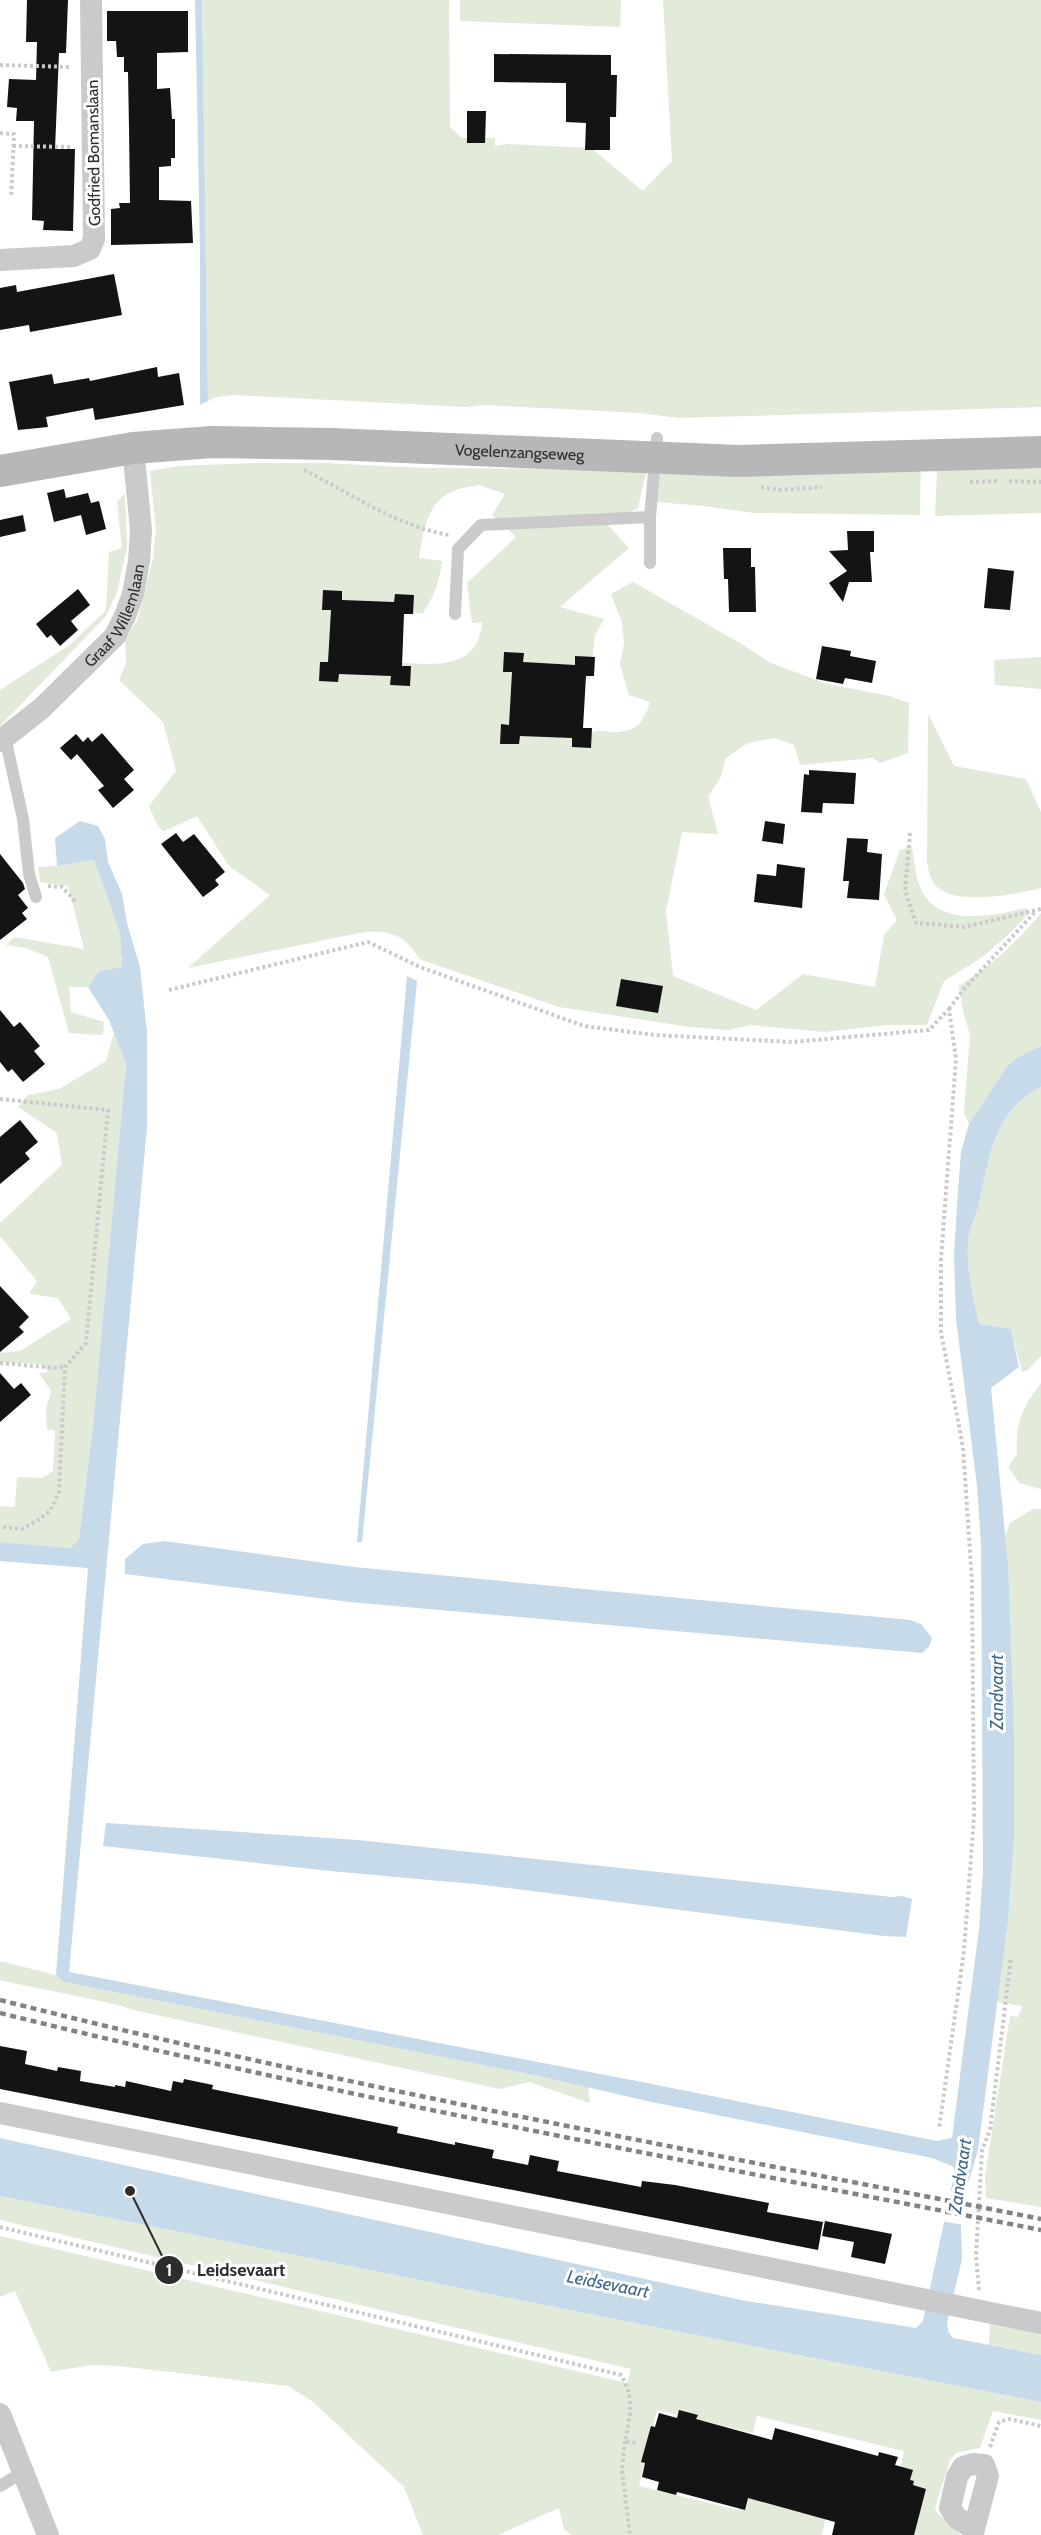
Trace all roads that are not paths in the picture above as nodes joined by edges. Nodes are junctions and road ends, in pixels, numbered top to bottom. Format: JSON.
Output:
{"nodes":[{"id":1,"x":91,"y":0,"type":"edge"},
{"id":2,"x":0,"y":260,"type":"edge"},
{"id":3,"x":133,"y":448,"type":"junction"},
{"id":4,"x":656,"y":448,"type":"junction"},
{"id":5,"x":1041,"y":452,"type":"edge"},
{"id":6,"x":0,"y":471,"type":"edge"},
{"id":7,"x":650,"y":517,"type":"junction"},
{"id":8,"x":650,"y":563,"type":"dead end"},
{"id":9,"x":455,"y":614,"type":"dead end"},
{"id":10,"x":2,"y":739,"type":"edge"},
{"id":11,"x":35,"y":894,"type":"road end"},
{"id":12,"x":0,"y":2113,"type":"edge"},
{"id":13,"x":1041,"y":2323,"type":"edge"},
{"id":14,"x":0,"y":2414,"type":"edge"},
{"id":15,"x":984,"y":2465,"type":"road end"},
{"id":16,"x":22,"y":2472,"type":"junction"},
{"id":17,"x":0,"y":2486,"type":"edge"},
{"id":18,"x":973,"y":2532,"type":"edge"},
{"id":19,"x":48,"y":2535,"type":"edge"}],
"edges":[{"from":1,"to":2,"type":"street","name":"Godfried Bomanslaan"},
{"from":3,"to":4,"type":"main road","name":"Vogelenzangseweg"},
{"from":3,"to":6,"type":"main road","name":"Vogelenzangseweg"},
{"from":3,"to":10,"type":"street","name":"Graaf Willemlaan"},
{"from":4,"to":5,"type":"main road","name":"Vogelenzangseweg"},
{"from":4,"to":7,"type":"lane"},
{"from":7,"to":8,"type":"lane"},
{"from":7,"to":9,"type":"lane"},
{"from":10,"to":11,"type":"lane"},
{"from":12,"to":13,"type":"street"},
{"from":14,"to":16,"type":"street"},
{"from":15,"to":18,"type":"street"},
{"from":16,"to":17,"type":"lane"},
{"from":16,"to":19,"type":"street"}]}
